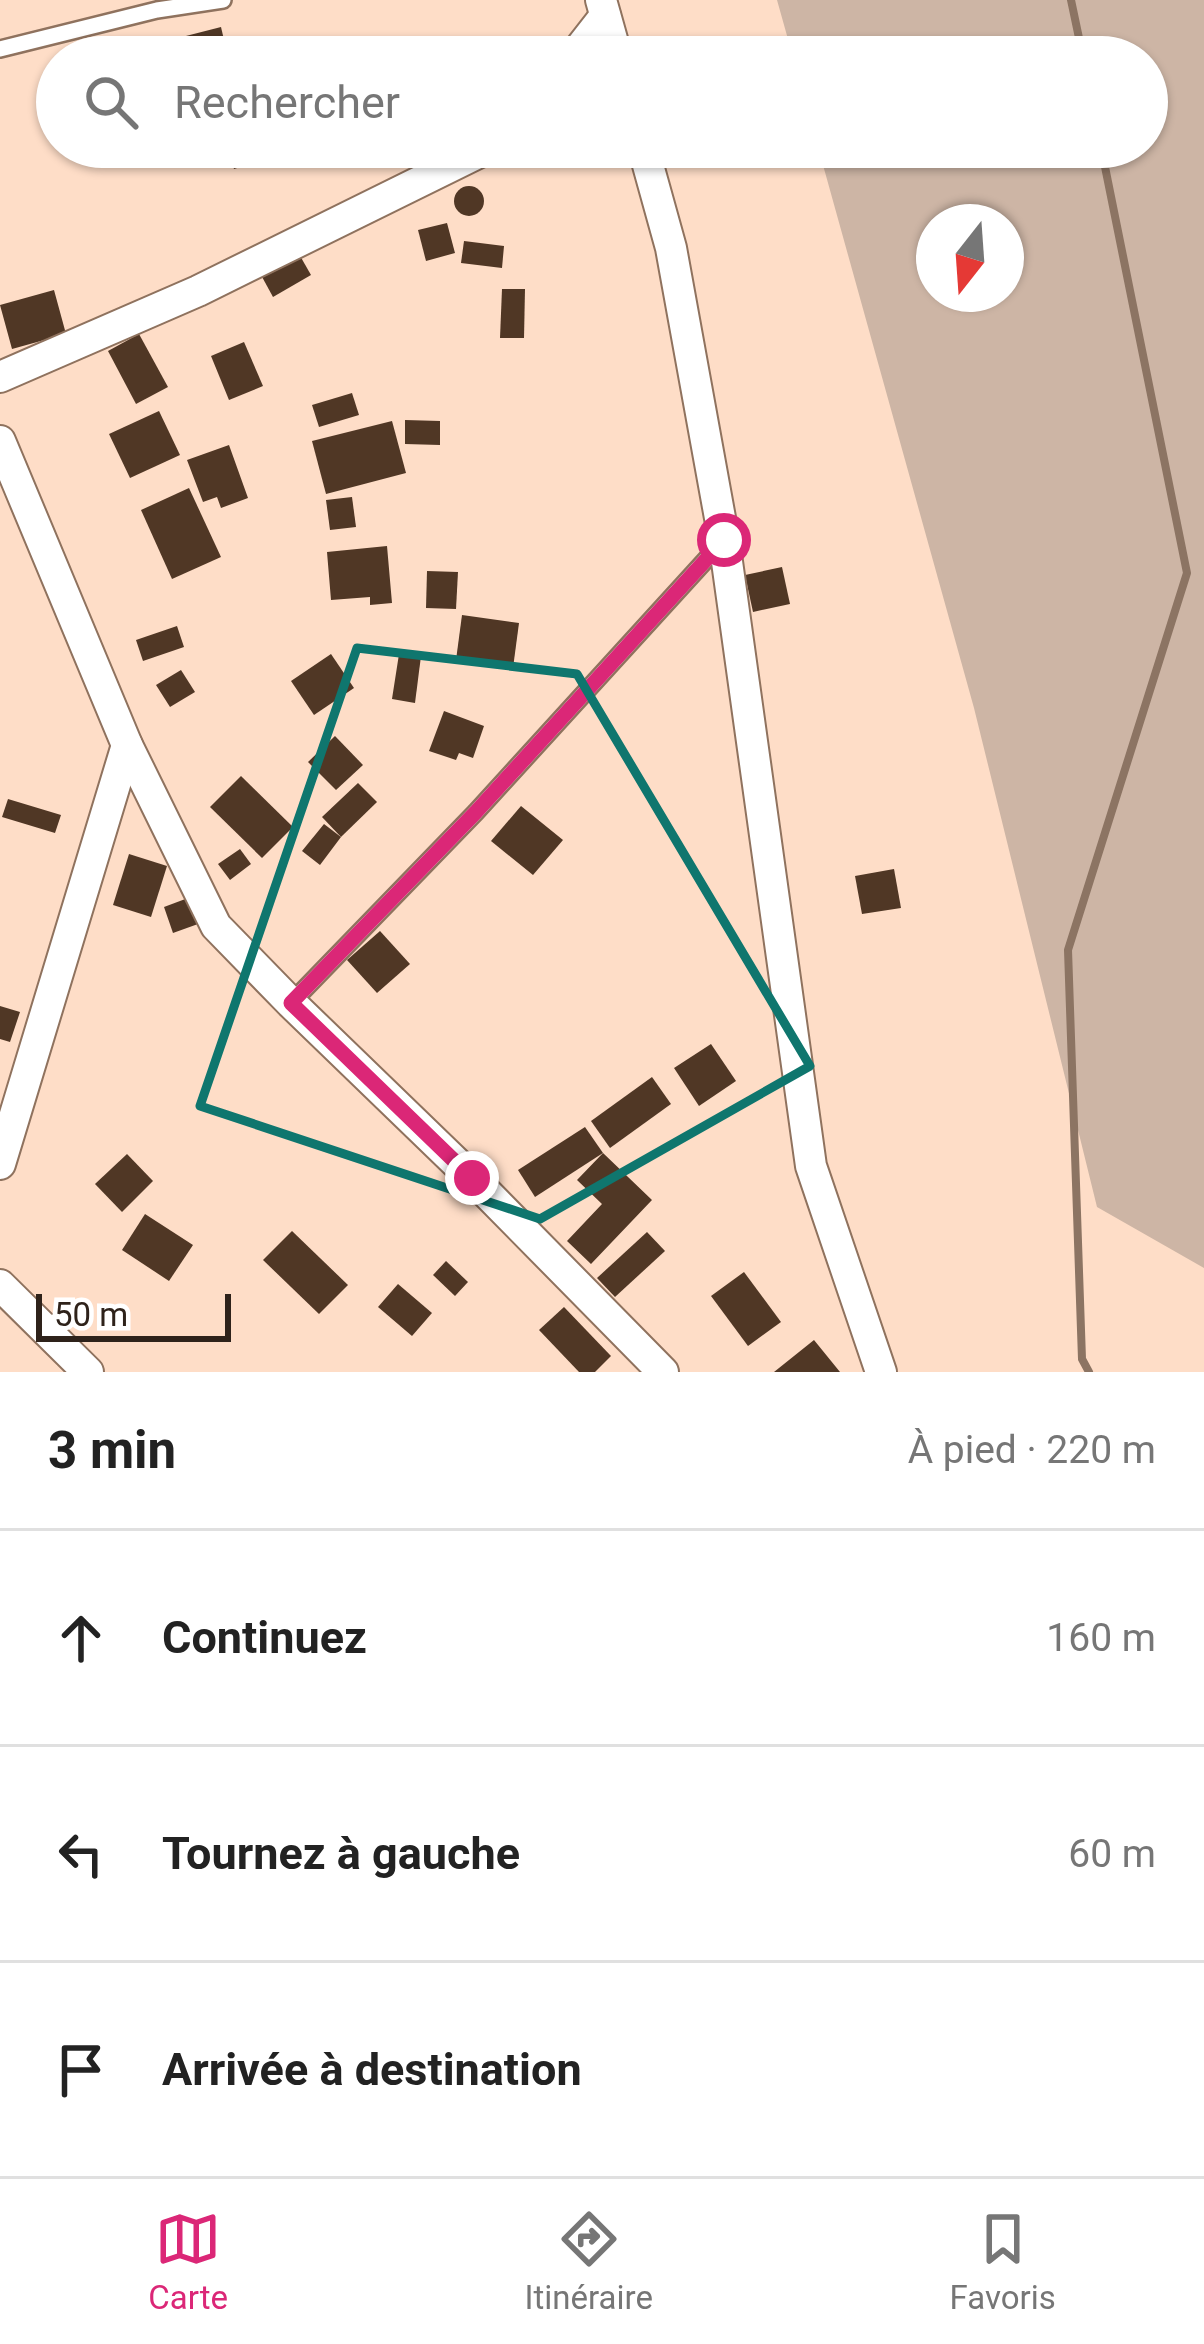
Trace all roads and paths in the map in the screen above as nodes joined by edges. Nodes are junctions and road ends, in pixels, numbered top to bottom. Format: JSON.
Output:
{"nodes":[{"id":1,"x":223,"y":0,"type":"edge"},
{"id":2,"x":603,"y":8,"type":"edge"},
{"id":3,"x":52,"y":36,"type":"edge"},
{"id":4,"x":586,"y":36,"type":"edge"},
{"id":5,"x":36,"y":40,"type":"edge"},
{"id":6,"x":0,"y":49,"type":"edge"},
{"id":7,"x":447,"y":168,"type":"edge"},
{"id":8,"x":649,"y":168,"type":"edge"},
{"id":9,"x":0,"y":377,"type":"edge"},
{"id":10,"x":0,"y":441,"type":"edge"},
{"id":11,"x":724,"y":540,"type":"junction"},
{"id":12,"x":127,"y":745,"type":"junction"},
{"id":13,"x":291,"y":1003,"type":"junction"},
{"id":14,"x":0,"y":1164,"type":"edge"},
{"id":15,"x":0,"y":1285,"type":"edge"},
{"id":16,"x":88,"y":1372,"type":"edge"},
{"id":17,"x":663,"y":1372,"type":"edge"},
{"id":18,"x":881,"y":1372,"type":"edge"}],
"edges":[{"from":1,"to":3,"type":"lane"},
{"from":2,"to":4,"type":"street"},
{"from":5,"to":6,"type":"lane"},
{"from":7,"to":9,"type":"street"},
{"from":8,"to":11,"type":"street"},
{"from":10,"to":12,"type":"street"},
{"from":11,"to":13,"type":"lane"},
{"from":11,"to":18,"type":"street"},
{"from":12,"to":13,"type":"street"},
{"from":12,"to":14,"type":"street"},
{"from":13,"to":17,"type":"street"},
{"from":15,"to":16,"type":"street"}]}
